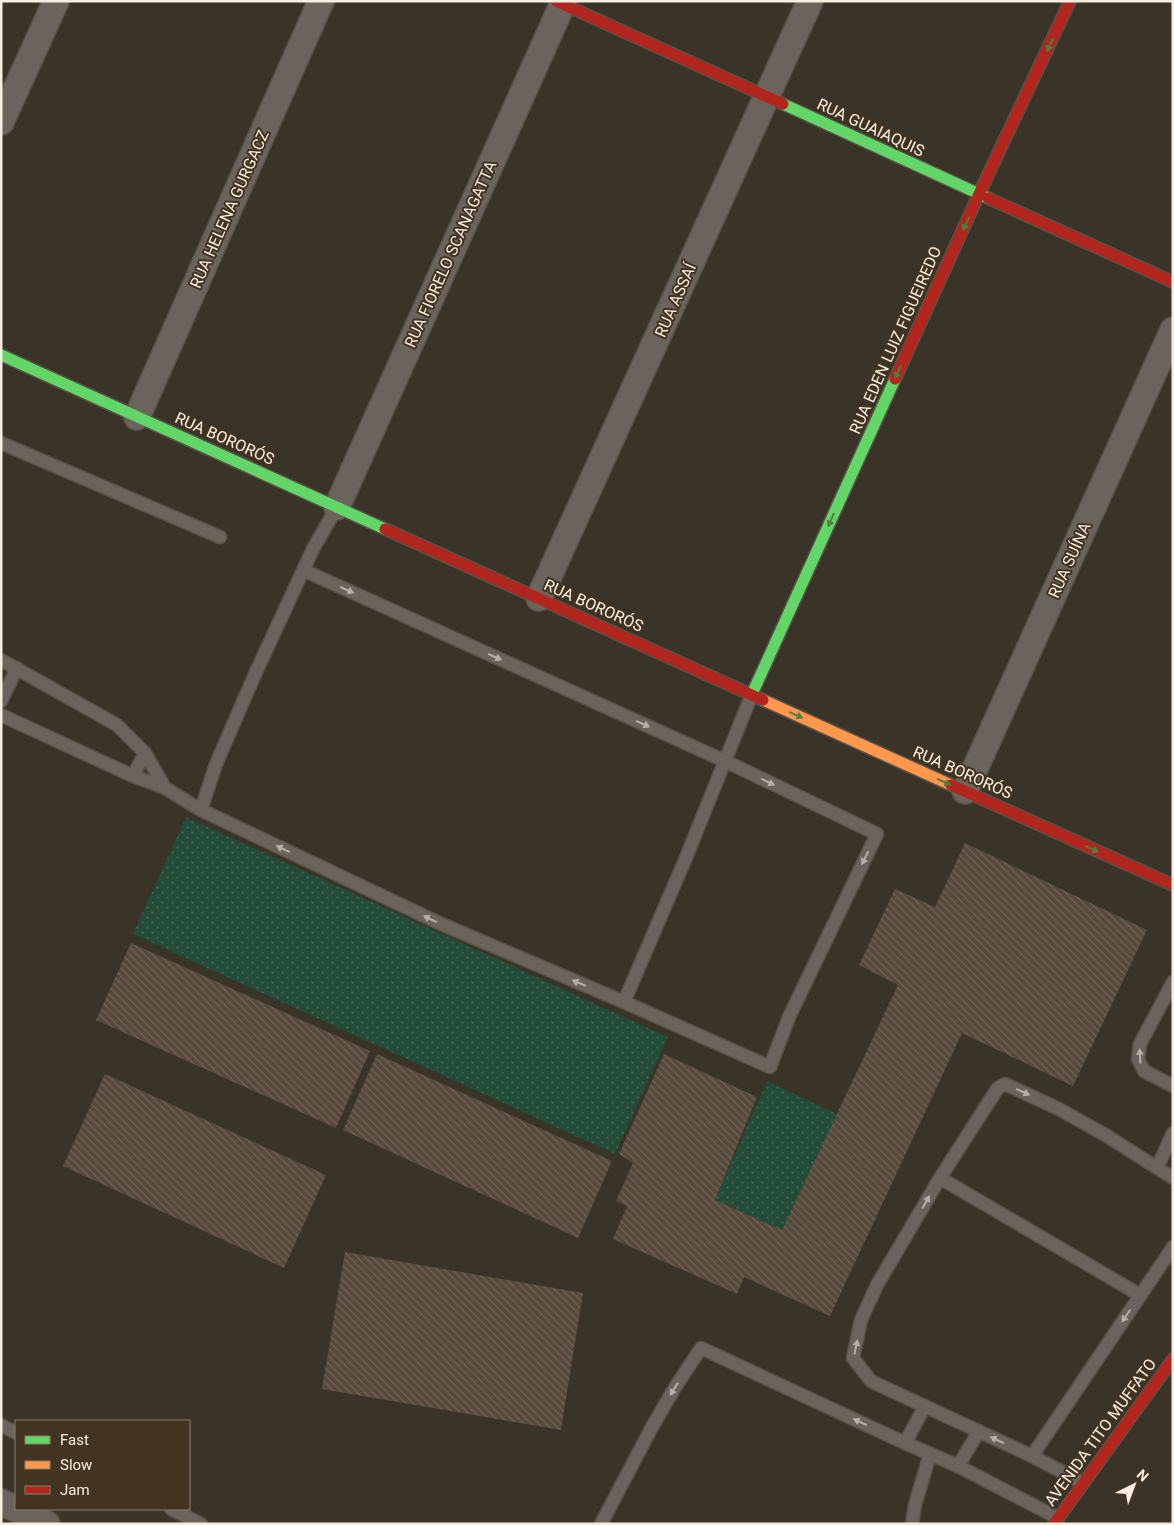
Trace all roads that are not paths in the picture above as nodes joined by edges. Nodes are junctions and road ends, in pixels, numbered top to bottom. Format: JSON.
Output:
{"nodes":[{"id":1,"x":56,"y":1,"type":"edge"},
{"id":2,"x":321,"y":1,"type":"edge"},
{"id":3,"x":810,"y":1,"type":"edge"},
{"id":4,"x":1070,"y":1,"type":"edge"},
{"id":5,"x":561,"y":2,"type":"edge"},
{"id":6,"x":767,"y":97,"type":"junction"},
{"id":7,"x":1,"y":122,"type":"edge"},
{"id":8,"x":979,"y":194,"type":"junction"},
{"id":9,"x":1173,"y":282,"type":"edge"},
{"id":10,"x":1173,"y":330,"type":"edge"},
{"id":11,"x":1,"y":355,"type":"edge"},
{"id":12,"x":137,"y":417,"type":"junction"},
{"id":13,"x":1,"y":443,"type":"edge"},
{"id":14,"x":337,"y":507,"type":"junction"},
{"id":15,"x":220,"y":537,"type":"dead end"},
{"id":16,"x":303,"y":570,"type":"junction"},
{"id":17,"x":539,"y":598,"type":"junction"},
{"id":18,"x":1,"y":660,"type":"edge"},
{"id":19,"x":17,"y":668,"type":"junction"},
{"id":20,"x":752,"y":694,"type":"junction"},
{"id":21,"x":1,"y":701,"type":"edge"},
{"id":22,"x":1,"y":715,"type":"edge"},
{"id":23,"x":145,"y":753,"type":"junction"},
{"id":24,"x":724,"y":760,"type":"junction"},
{"id":25,"x":133,"y":776,"type":"junction"},
{"id":26,"x":165,"y":788,"type":"junction"},
{"id":27,"x":965,"y":791,"type":"junction"},
{"id":28,"x":201,"y":810,"type":"junction"},
{"id":29,"x":1173,"y":885,"type":"edge"},
{"id":30,"x":1173,"y":982,"type":"edge"},
{"id":31,"x":624,"y":1002,"type":"junction"},
{"id":32,"x":1173,"y":1086,"type":"edge"},
{"id":33,"x":1172,"y":1135,"type":"edge"},
{"id":34,"x":1157,"y":1168,"type":"junction"},
{"id":35,"x":940,"y":1178,"type":"junction"},
{"id":36,"x":1173,"y":1178,"type":"edge"},
{"id":37,"x":1173,"y":1247,"type":"edge"},
{"id":38,"x":1140,"y":1296,"type":"junction"},
{"id":39,"x":1173,"y":1359,"type":"edge"},
{"id":40,"x":924,"y":1406,"type":"junction"},
{"id":41,"x":1,"y":1425,"type":"edge"},
{"id":42,"x":980,"y":1431,"type":"junction"},
{"id":43,"x":15,"y":1432,"type":"edge"},
{"id":44,"x":904,"y":1443,"type":"junction"},
{"id":45,"x":930,"y":1454,"type":"junction"},
{"id":46,"x":1032,"y":1456,"type":"junction"},
{"id":47,"x":958,"y":1466,"type":"junction"},
{"id":48,"x":1083,"y":1483,"type":"junction"},
{"id":49,"x":1,"y":1502,"type":"edge"},
{"id":50,"x":15,"y":1509,"type":"edge"},
{"id":51,"x":18,"y":1510,"type":"edge"},
{"id":52,"x":173,"y":1510,"type":"edge"},
{"id":53,"x":1056,"y":1521,"type":"edge"},
{"id":54,"x":47,"y":1524,"type":"edge"},
{"id":55,"x":201,"y":1524,"type":"edge"},
{"id":56,"x":601,"y":1524,"type":"edge"},
{"id":57,"x":912,"y":1524,"type":"edge"}],
"edges":[{"from":1,"to":7,"type":"street"},
{"from":2,"to":12,"type":"street","name":"RUA HELENA GURGACZ"},
{"from":3,"to":6,"type":"street","name":"RUA ASSAÍ"},
{"from":4,"to":8,"type":"street","name":"RUA EDEN LUIZ FIGUEIREDO","one_way":true},
{"from":5,"to":6,"type":"street","name":"RUA GUAIAQUIS"},
{"from":5,"to":14,"type":"street","name":"RUA FIORELO SCANAGATTA"},
{"from":6,"to":8,"type":"street","name":"RUA GUAIAQUIS"},
{"from":6,"to":17,"type":"street","name":"RUA ASSAÍ"},
{"from":8,"to":9,"type":"street","name":"RUA GUAIAQUIS"},
{"from":8,"to":20,"type":"street","name":"RUA EDEN LUIZ FIGUEIREDO","one_way":true},
{"from":10,"to":27,"type":"street","name":"RUA SUÍNA"},
{"from":11,"to":12,"type":"street","name":"RUA BORORÓS"},
{"from":12,"to":14,"type":"street","name":"RUA BORORÓS"},
{"from":13,"to":15,"type":"lane"},
{"from":14,"to":16,"type":"lane"},
{"from":14,"to":17,"type":"street","name":"RUA BORORÓS"},
{"from":16,"to":24,"type":"lane","one_way":true},
{"from":16,"to":28,"type":"lane"},
{"from":17,"to":20,"type":"street","name":"RUA BORORÓS"},
{"from":18,"to":19,"type":"lane"},
{"from":19,"to":21,"type":"lane"},
{"from":19,"to":23,"type":"lane"},
{"from":20,"to":24,"type":"lane"},
{"from":20,"to":27,"type":"street","name":"RUA BORORÓS","one_way":true},
{"from":22,"to":25,"type":"lane"},
{"from":23,"to":25,"type":"lane"},
{"from":23,"to":26,"type":"lane"},
{"from":24,"to":31,"type":"lane"},
{"from":24,"to":31,"type":"lane","one_way":true},
{"from":25,"to":26,"type":"lane"},
{"from":26,"to":28,"type":"lane"},
{"from":27,"to":29,"type":"street","name":"RUA BORORÓS","one_way":true},
{"from":31,"to":28,"type":"lane","one_way":true},
{"from":32,"to":30,"type":"lane","one_way":true},
{"from":33,"to":34,"type":"lane"},
{"from":35,"to":34,"type":"lane","one_way":true},
{"from":34,"to":36,"type":"lane"},
{"from":35,"to":38,"type":"lane"},
{"from":40,"to":35,"type":"lane","one_way":true},
{"from":37,"to":38,"type":"lane"},
{"from":38,"to":46,"type":"lane","one_way":true},
{"from":39,"to":48,"type":"street","name":"AVENIDA TITO MUFFATO"},
{"from":40,"to":42,"type":"lane"},
{"from":40,"to":44,"type":"lane"},
{"from":41,"to":43,"type":"lane"},
{"from":46,"to":42,"type":"lane","one_way":true},
{"from":42,"to":47,"type":"lane"},
{"from":44,"to":45,"type":"lane"},
{"from":44,"to":56,"type":"lane","one_way":true},
{"from":45,"to":47,"type":"lane"},
{"from":45,"to":57,"type":"lane"},
{"from":46,"to":48,"type":"lane"},
{"from":47,"to":53,"type":"lane"},
{"from":48,"to":53,"type":"street","name":"AVENIDA TITO MUFFATO"},
{"from":49,"to":50,"type":"street"},
{"from":51,"to":54,"type":"street"},
{"from":52,"to":55,"type":"lane"}]}
